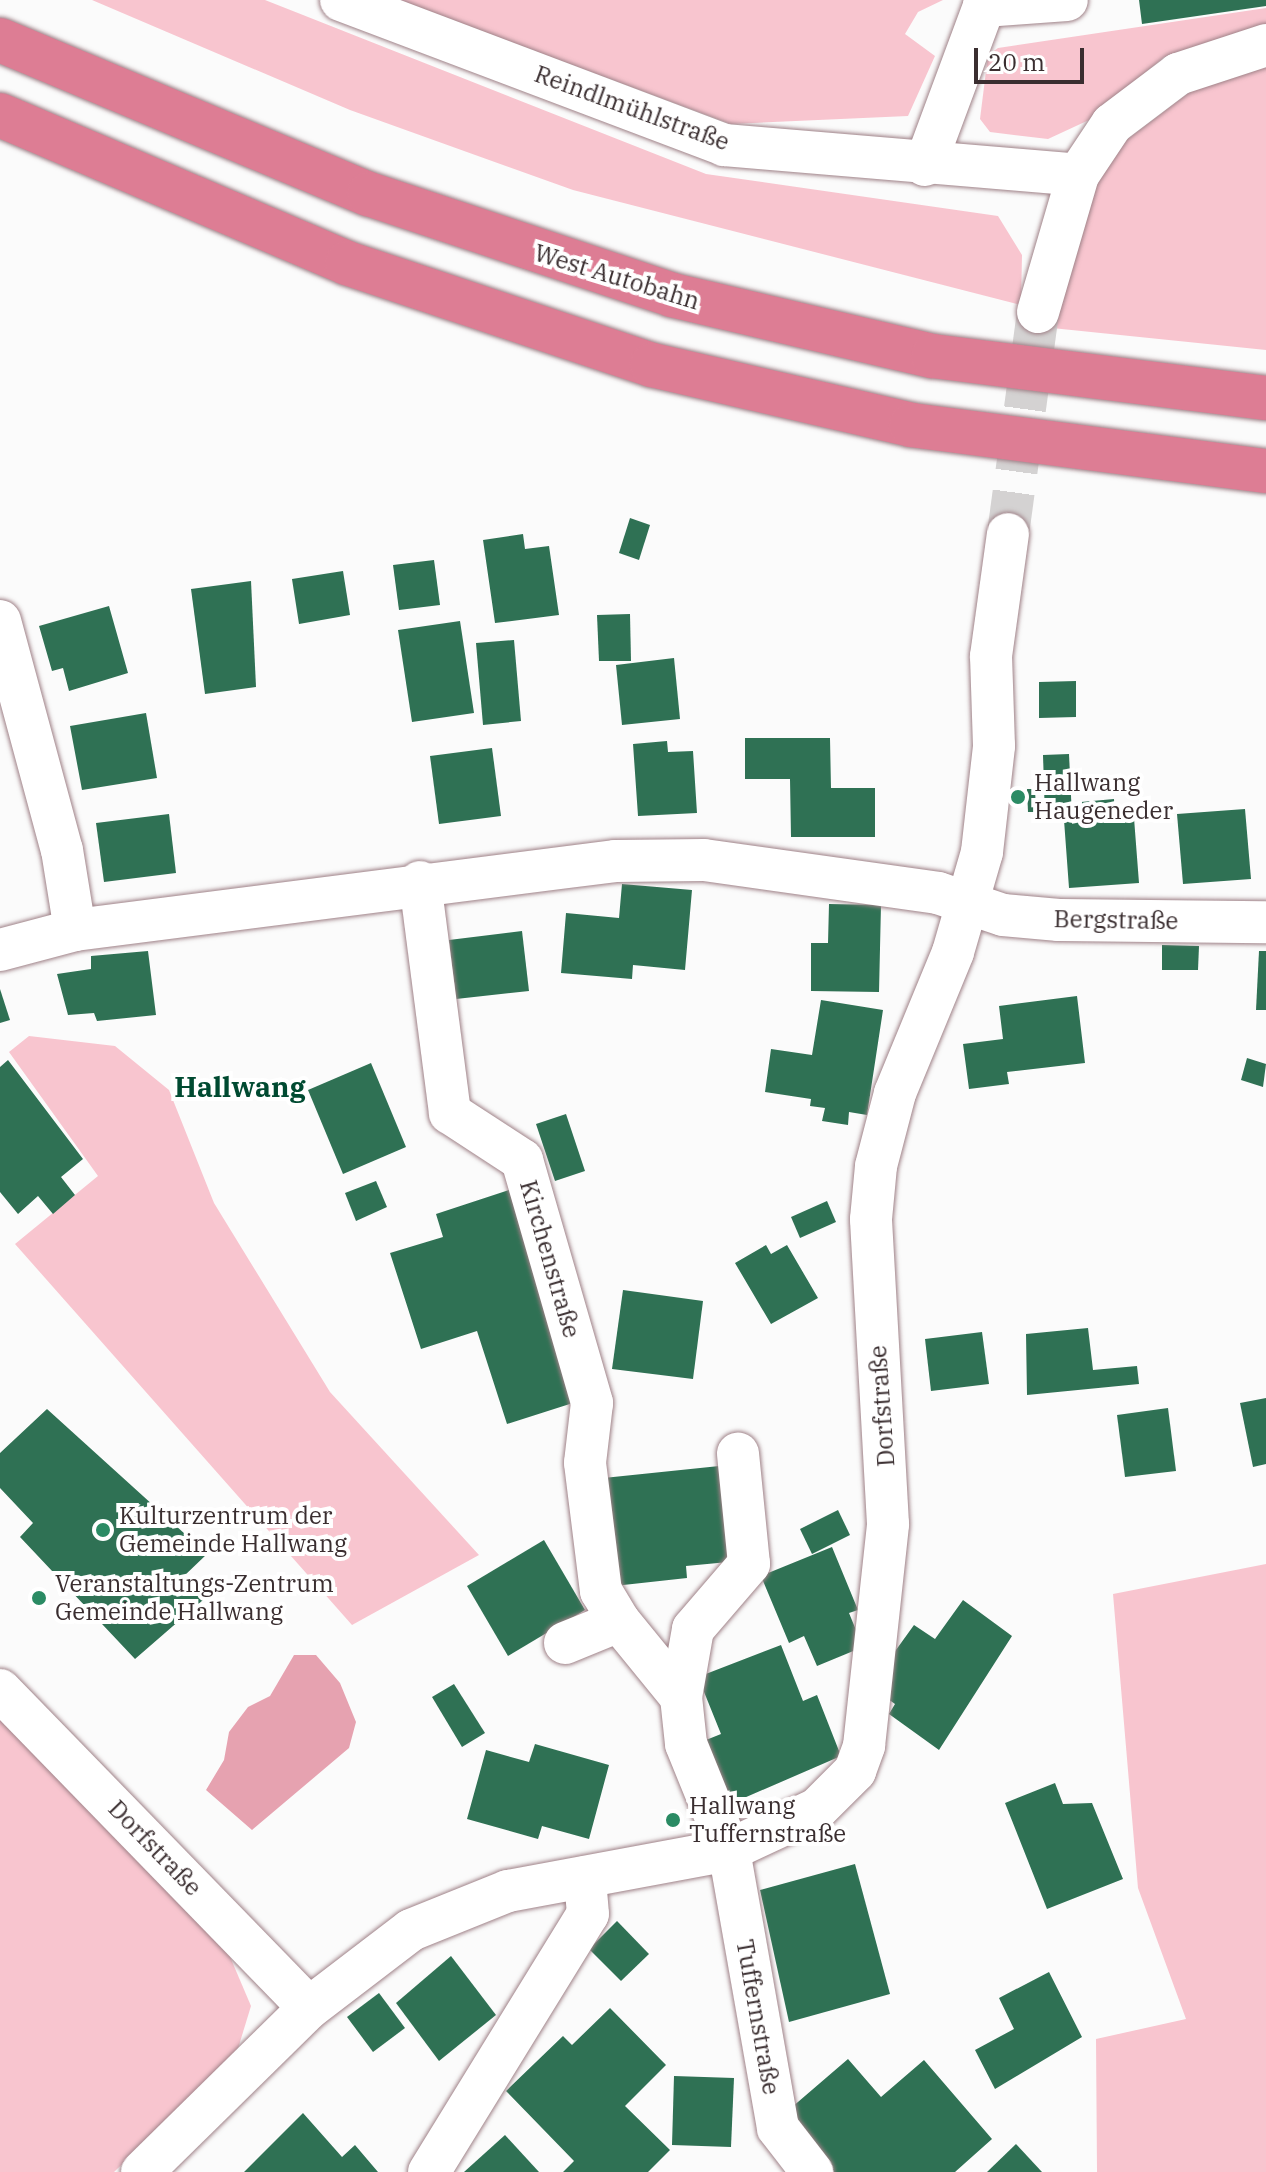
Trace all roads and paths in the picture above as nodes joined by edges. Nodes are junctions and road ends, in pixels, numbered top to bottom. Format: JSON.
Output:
{"nodes":[{"id":1,"x":341,"y":0,"type":"edge"},
{"id":2,"x":1067,"y":0,"type":"edge"},
{"id":3,"x":987,"y":3,"type":"edge"},
{"id":4,"x":0,"y":40,"type":"edge"},
{"id":5,"x":1266,"y":45,"type":"edge"},
{"id":6,"x":0,"y":115,"type":"edge"},
{"id":7,"x":925,"y":165,"type":"junction"},
{"id":8,"x":1078,"y":175,"type":"junction"},
{"id":9,"x":1038,"y":312,"type":"tunnel mouth"},
{"id":10,"x":1266,"y":398,"type":"edge"},
{"id":11,"x":1266,"y":471,"type":"edge"},
{"id":12,"x":1008,"y":534,"type":"tunnel mouth"},
{"id":13,"x":0,"y":621,"type":"edge"},
{"id":14,"x":420,"y":882,"type":"junction"},
{"id":15,"x":968,"y":903,"type":"junction"},
{"id":16,"x":1266,"y":922,"type":"edge"},
{"id":17,"x":75,"y":930,"type":"junction"},
{"id":18,"x":0,"y":950,"type":"edge"},
{"id":19,"x":738,"y":1454,"type":"dead end"},
{"id":20,"x":619,"y":1621,"type":"junction"},
{"id":21,"x":565,"y":1643,"type":"dead end"},
{"id":22,"x":0,"y":1690,"type":"edge"},
{"id":23,"x":681,"y":1697,"type":"junction"},
{"id":24,"x":729,"y":1850,"type":"junction"},
{"id":25,"x":585,"y":1877,"type":"junction"},
{"id":26,"x":309,"y":2008,"type":"junction"},
{"id":27,"x":142,"y":2172,"type":"edge"},
{"id":28,"x":429,"y":2172,"type":"edge"},
{"id":29,"x":812,"y":2172,"type":"edge"}],
"edges":[{"from":1,"to":7,"type":"street","name":"Reindlmühlstraße"},
{"from":2,"to":3,"type":"street"},
{"from":3,"to":7,"type":"street"},
{"from":4,"to":10,"type":"highway","name":"West Autobahn"},
{"from":5,"to":8,"type":"street"},
{"from":6,"to":11,"type":"highway"},
{"from":7,"to":8,"type":"street","name":"Reindlmühlstraße"},
{"from":8,"to":9,"type":"street"},
{"from":12,"to":15,"type":"street","name":"Dorfstraße"},
{"from":13,"to":17,"type":"street"},
{"from":14,"to":15,"type":"street"},
{"from":14,"to":17,"type":"street"},
{"from":14,"to":20,"type":"street","name":"Kirchenstraße"},
{"from":15,"to":16,"type":"street","name":"Bergstraße"},
{"from":15,"to":24,"type":"street","name":"Dorfstraße"},
{"from":17,"to":18,"type":"street"},
{"from":19,"to":23,"type":"street"},
{"from":20,"to":21,"type":"street"},
{"from":20,"to":23,"type":"street"},
{"from":22,"to":26,"type":"street","name":"Dorfstraße"},
{"from":23,"to":24,"type":"street"},
{"from":24,"to":25,"type":"street","name":"Dorfstraße"},
{"from":24,"to":29,"type":"street","name":"Tuffernstraße"},
{"from":25,"to":26,"type":"street","name":"Dorfstraße"},
{"from":25,"to":28,"type":"street"},
{"from":26,"to":27,"type":"street","name":"Dorfstraße"}]}
